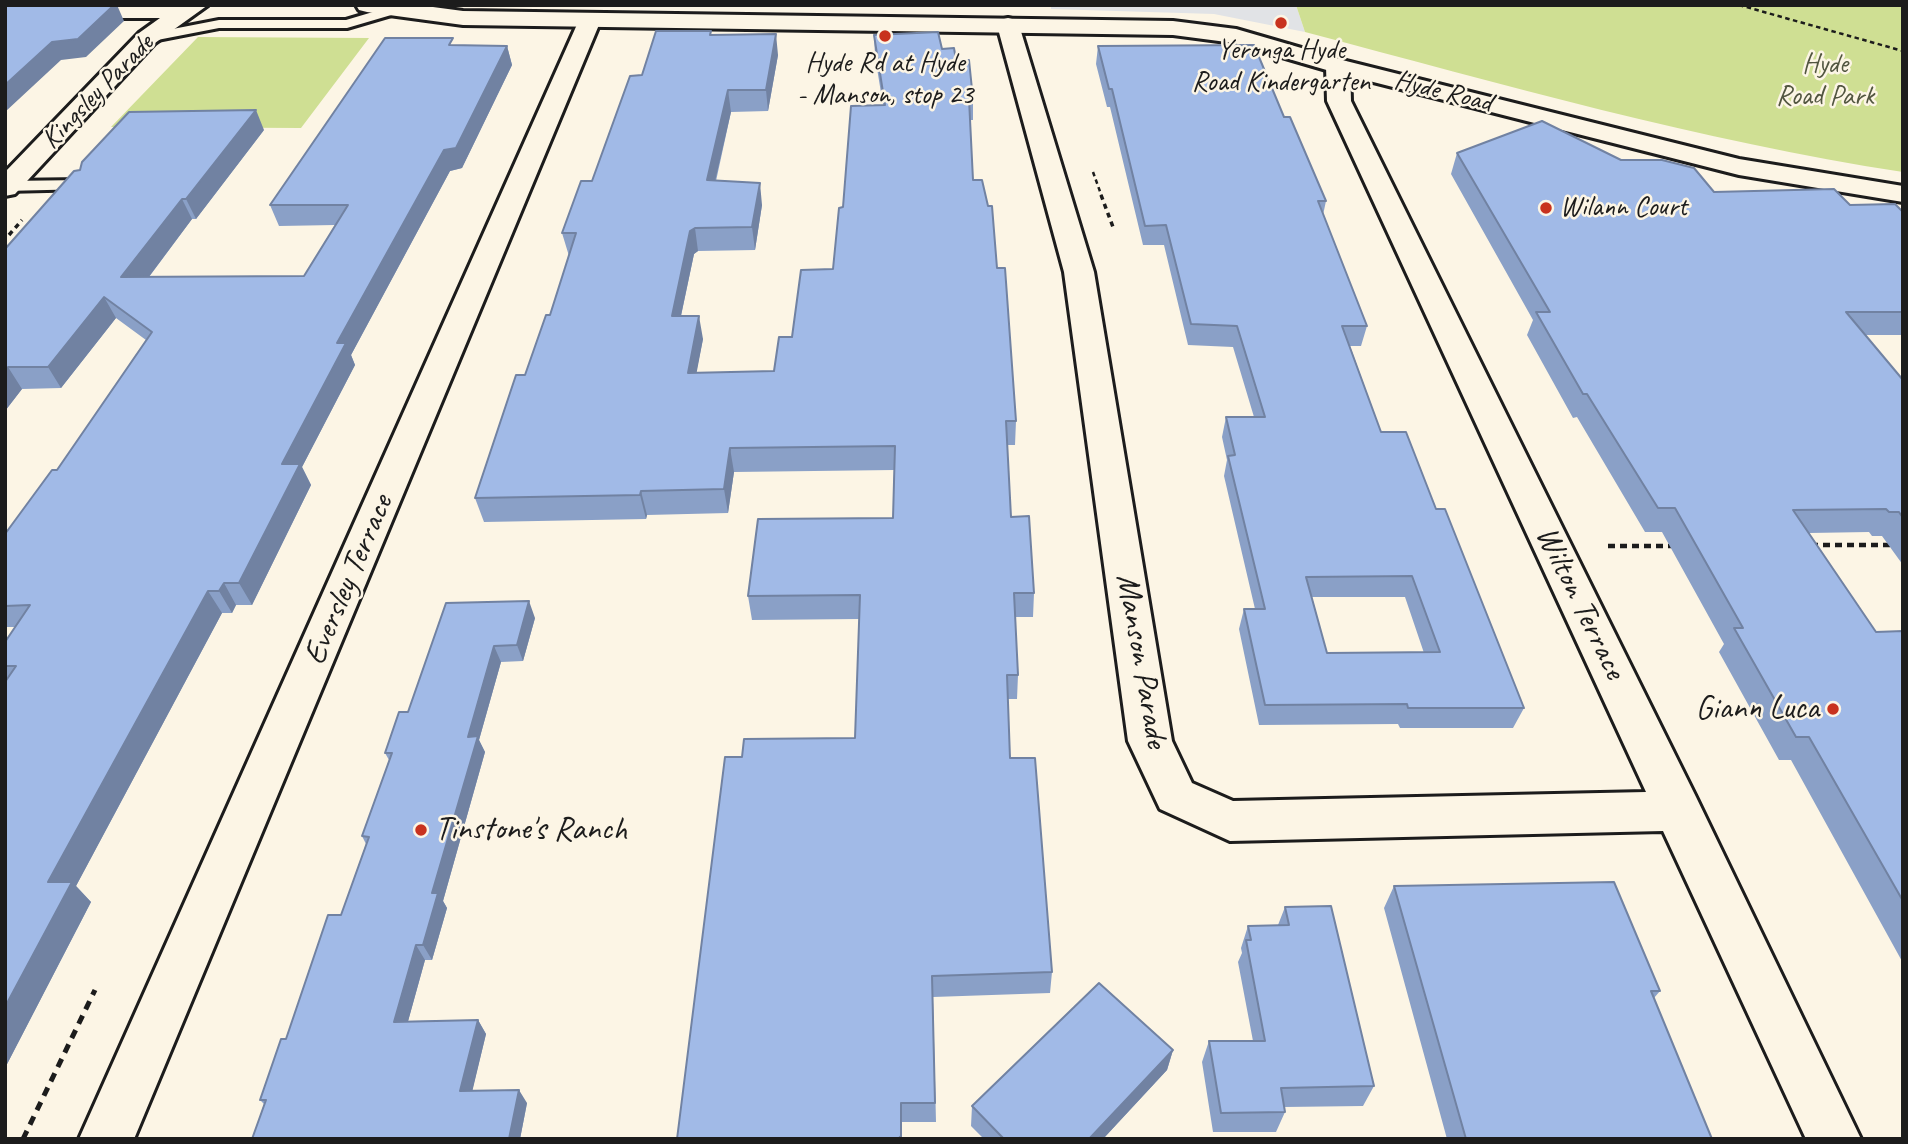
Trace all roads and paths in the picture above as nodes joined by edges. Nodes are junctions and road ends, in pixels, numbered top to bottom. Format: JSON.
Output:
{"nodes":[{"id":1,"x":367,"y":5,"type":"edge"},
{"id":2,"x":1739,"y":5,"type":"edge"},
{"id":3,"x":190,"y":8,"type":"edge"},
{"id":4,"x":393,"y":10,"type":"junction"},
{"id":5,"x":5,"y":11,"type":"edge"},
{"id":6,"x":590,"y":20,"type":"junction"},
{"id":7,"x":1008,"y":25,"type":"junction"},
{"id":8,"x":147,"y":38,"type":"junction"},
{"id":9,"x":1903,"y":51,"type":"edge"},
{"id":10,"x":1338,"y":66,"type":"junction"},
{"id":11,"x":1092,"y":168,"type":"dead end"},
{"id":12,"x":83,"y":185,"type":"edge"},
{"id":13,"x":6,"y":187,"type":"edge"},
{"id":14,"x":1903,"y":194,"type":"edge"},
{"id":15,"x":1114,"y":227,"type":"dead end"},
{"id":16,"x":1809,"y":545,"type":"edge"},
{"id":17,"x":1903,"y":545,"type":"edge"},
{"id":18,"x":1608,"y":546,"type":"dead end"},
{"id":19,"x":1675,"y":546,"type":"dead end"},
{"id":20,"x":1680,"y":811,"type":"junction"},
{"id":21,"x":95,"y":990,"type":"dead end"},
{"id":22,"x":23,"y":1139,"type":"edge"},
{"id":23,"x":106,"y":1139,"type":"edge"},
{"id":24,"x":1834,"y":1139,"type":"edge"}],
"edges":[{"from":1,"to":4,"type":"street","name":"Hyde Road"},
{"from":2,"to":9,"type":"path"},
{"from":3,"to":5,"type":"street"},
{"from":3,"to":8,"type":"street","name":"Kingsley Parade"},
{"from":4,"to":6,"type":"street","name":"Hyde Road"},
{"from":4,"to":8,"type":"lane","name":"Hyde Road"},
{"from":6,"to":7,"type":"street","name":"Hyde Road"},
{"from":6,"to":23,"type":"street","name":"Eversley Terrace"},
{"from":7,"to":10,"type":"street","name":"Hyde Road"},
{"from":7,"to":20,"type":"street","name":"Manson Parade"},
{"from":8,"to":13,"type":"street","name":"Kingsley Parade"},
{"from":10,"to":14,"type":"street","name":"Hyde Road"},
{"from":10,"to":20,"type":"street","name":"Wilton Terrace"},
{"from":11,"to":15,"type":"path"},
{"from":12,"to":13,"type":"lane"},
{"from":16,"to":17,"type":"path"},
{"from":18,"to":19,"type":"path"},
{"from":20,"to":24,"type":"street","name":"Wilton Terrace"},
{"from":21,"to":22,"type":"path"}]}
